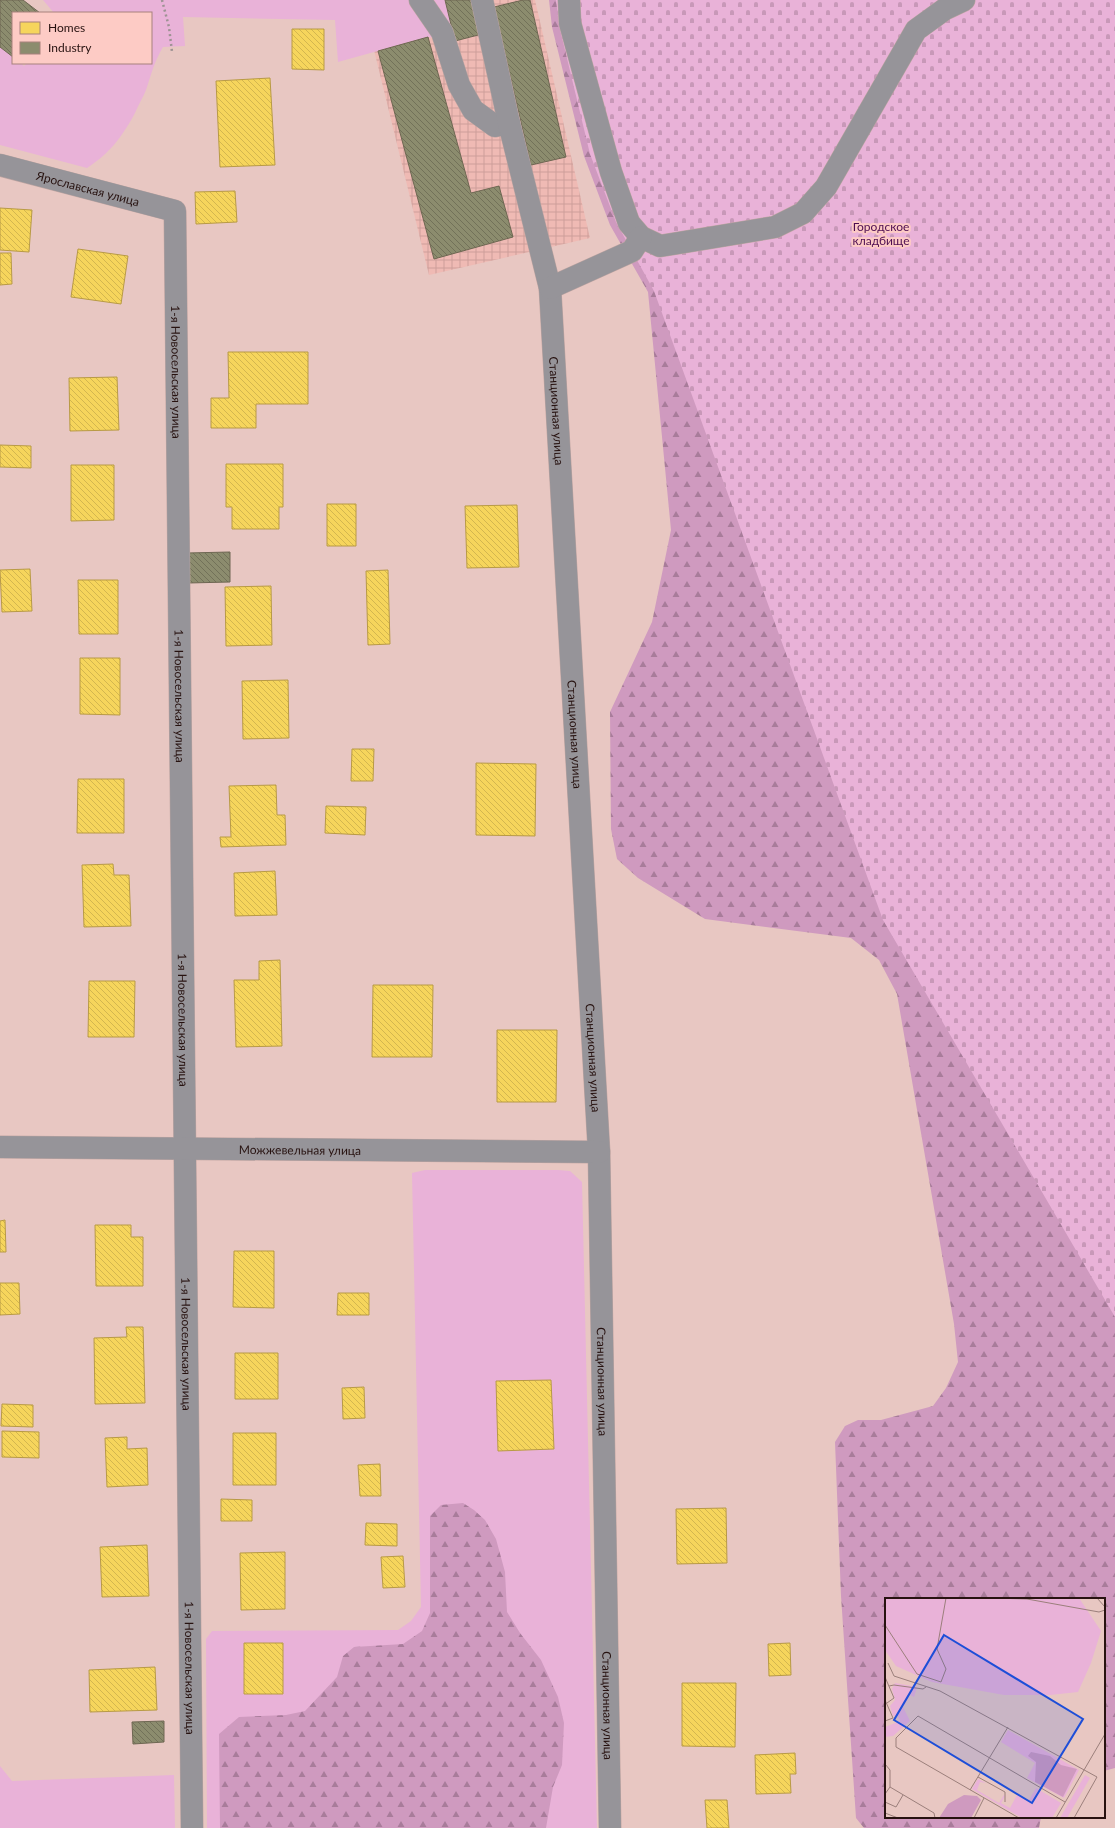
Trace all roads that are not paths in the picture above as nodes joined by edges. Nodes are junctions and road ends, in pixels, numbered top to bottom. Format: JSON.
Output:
{"nodes":[{"id":1,"x":420,"y":0,"type":"edge"},
{"id":2,"x":482,"y":0,"type":"edge"},
{"id":3,"x":569,"y":0,"type":"edge"},
{"id":4,"x":964,"y":0,"type":"edge"},
{"id":5,"x":509,"y":123,"type":"junction"},
{"id":6,"x":0,"y":166,"type":"edge"},
{"id":7,"x":175,"y":211,"type":"joint"},
{"id":8,"x":641,"y":237,"type":"junction"},
{"id":9,"x":550,"y":288,"type":"junction"},
{"id":10,"x":0,"y":1147,"type":"edge"},
{"id":11,"x":184,"y":1149,"type":"junction"},
{"id":12,"x":599,"y":1152,"type":"junction"},
{"id":13,"x":192,"y":1828,"type":"edge"},
{"id":14,"x":610,"y":1828,"type":"edge"}],
"edges":[{"from":1,"to":5,"type":"street"},
{"from":2,"to":5,"type":"street","name":"Станционная улица"},
{"from":3,"to":8,"type":"street"},
{"from":4,"to":8,"type":"street"},
{"from":5,"to":9,"type":"street","name":"Станционная улица"},
{"from":6,"to":7,"type":"street","name":"Ярославская улица"},
{"from":7,"to":11,"type":"street","name":"1-я Новосельская улица"},
{"from":8,"to":9,"type":"street"},
{"from":9,"to":12,"type":"street","name":"Станционная улица"},
{"from":10,"to":11,"type":"street","name":"Можжевельная улица"},
{"from":11,"to":12,"type":"street","name":"Можжевельная улица"},
{"from":11,"to":13,"type":"street","name":"1-я Новосельская улица"},
{"from":12,"to":14,"type":"street","name":"Станционная улица"}]}
